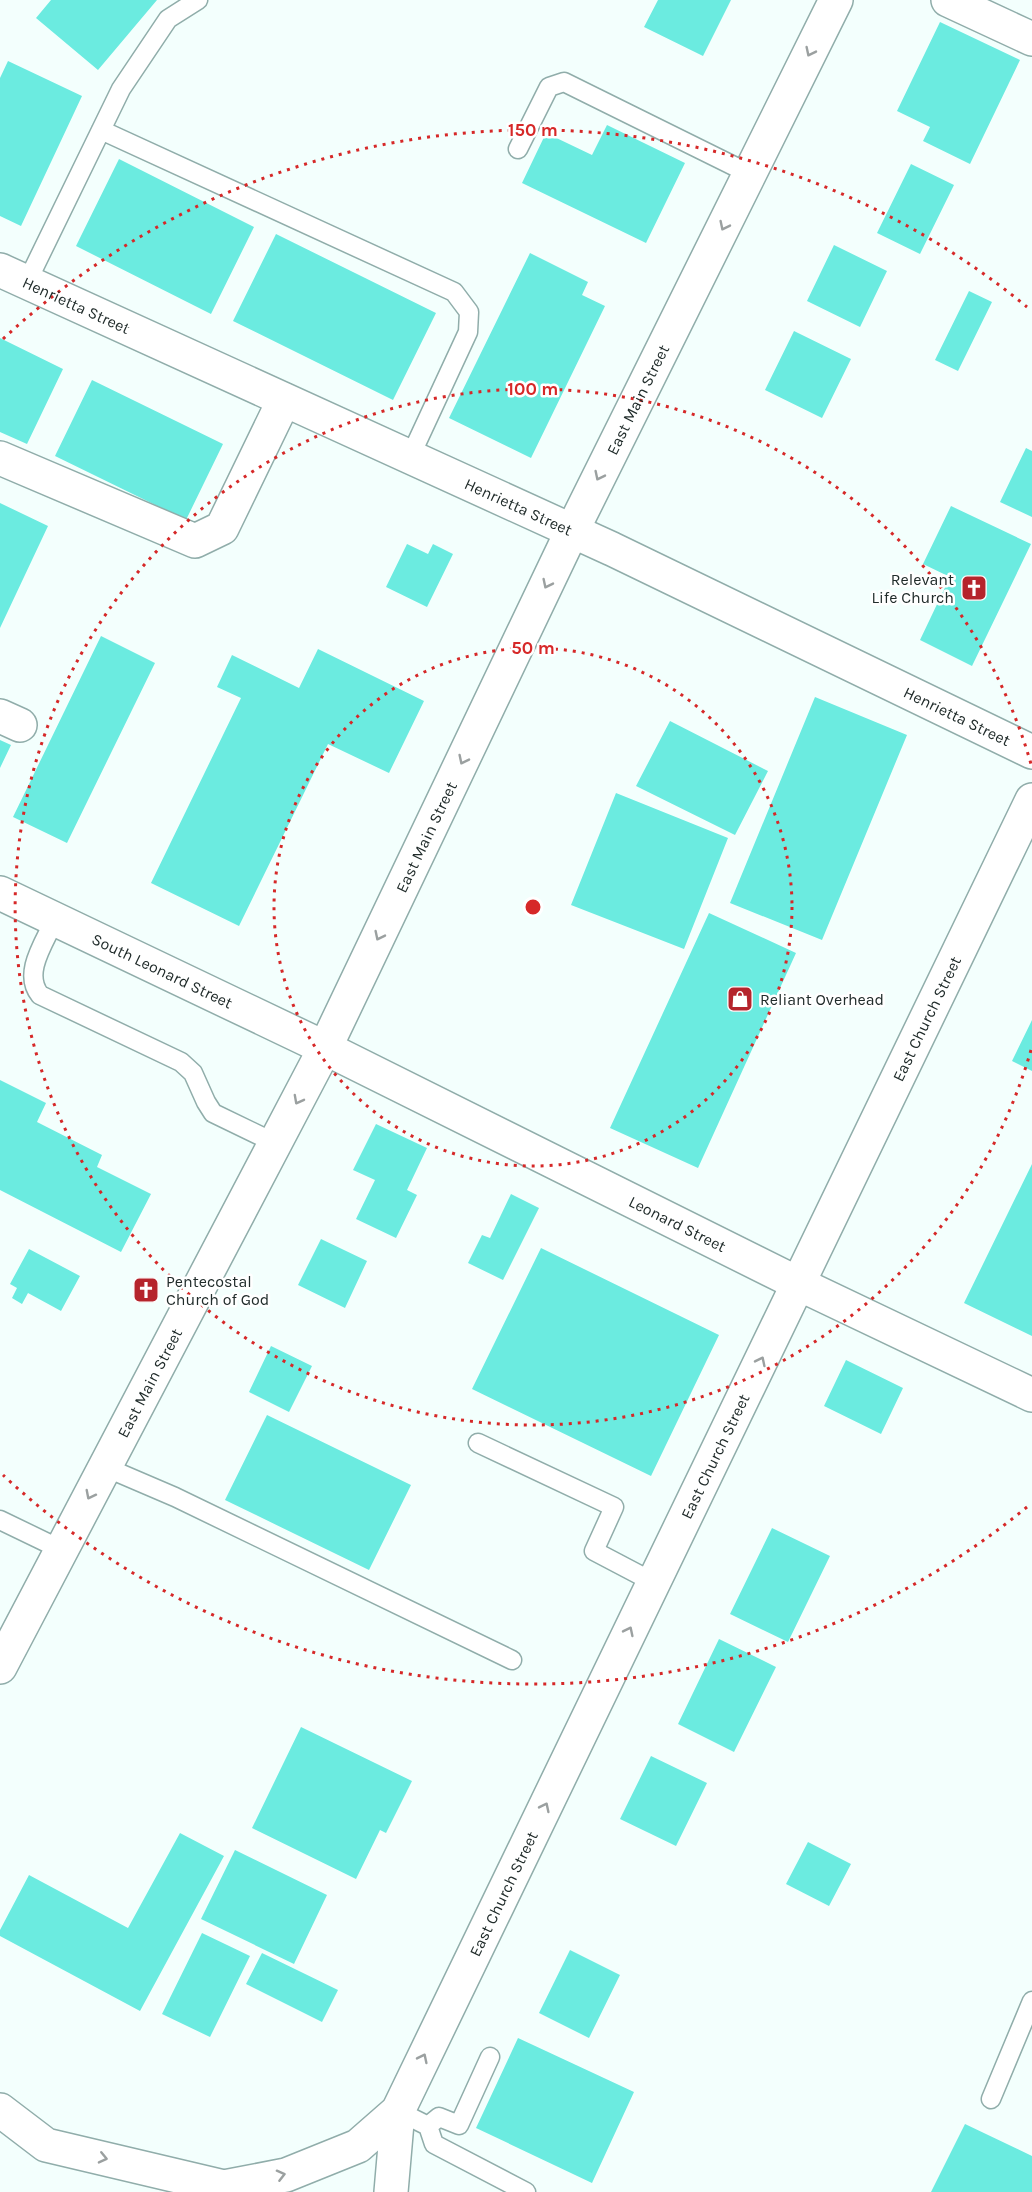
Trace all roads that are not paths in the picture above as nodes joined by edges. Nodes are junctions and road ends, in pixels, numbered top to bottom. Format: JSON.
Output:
{"nodes":[{"id":1,"x":198,"y":0,"type":"edge"},
{"id":2,"x":836,"y":0,"type":"edge"},
{"id":3,"x":948,"y":0,"type":"edge"},
{"id":4,"x":1032,"y":39,"type":"edge"},
{"id":5,"x":101,"y":130,"type":"junction"},
{"id":6,"x":518,"y":149,"type":"dead end"},
{"id":7,"x":750,"y":174,"type":"junction"},
{"id":8,"x":13,"y":276,"type":"edge"},
{"id":9,"x":284,"y":400,"type":"junction"},
{"id":10,"x":410,"y":457,"type":"junction"},
{"id":11,"x":0,"y":458,"type":"edge"},
{"id":12,"x":572,"y":531,"type":"junction"},
{"id":13,"x":1032,"y":752,"type":"edge"},
{"id":14,"x":1032,"y":800,"type":"edge"},
{"id":15,"x":0,"y":893,"type":"edge"},
{"id":16,"x":55,"y":919,"type":"junction"},
{"id":17,"x":325,"y":1048,"type":"junction"},
{"id":18,"x":275,"y":1143,"type":"junction"},
{"id":19,"x":799,"y":1284,"type":"junction"},
{"id":20,"x":1032,"y":1395,"type":"edge"},
{"id":21,"x":478,"y":1443,"type":"dead end"},
{"id":22,"x":105,"y":1467,"type":"junction"},
{"id":23,"x":0,"y":1520,"type":"edge"},
{"id":24,"x":62,"y":1550,"type":"junction"},
{"id":25,"x":653,"y":1582,"type":"junction"},
{"id":26,"x":512,"y":1660,"type":"dead end"},
{"id":27,"x":0,"y":1667,"type":"edge"},
{"id":28,"x":1032,"y":2001,"type":"edge"},
{"id":29,"x":1028,"y":2024,"type":"edge"},
{"id":30,"x":490,"y":2057,"type":"dead end"},
{"id":31,"x":991,"y":2099,"type":"dead end"},
{"id":32,"x":0,"y":2110,"type":"edge"},
{"id":33,"x":398,"y":2111,"type":"junction"},
{"id":34,"x":428,"y":2126,"type":"junction"},
{"id":35,"x":0,"y":2140,"type":"edge"},
{"id":36,"x":46,"y":2145,"type":"junction"},
{"id":37,"x":228,"y":2190,"type":"edge"},
{"id":38,"x":391,"y":2192,"type":"edge"},
{"id":39,"x":526,"y":2192,"type":"edge"}],
"edges":[{"from":1,"to":5,"type":"lane"},
{"from":2,"to":7,"type":"main road","name":"East Main Street","one_way":true},
{"from":3,"to":4,"type":"main road"},
{"from":5,"to":8,"type":"lane"},
{"from":5,"to":10,"type":"lane"},
{"from":6,"to":7,"type":"lane"},
{"from":7,"to":12,"type":"main road","name":"East Main Street","one_way":true},
{"from":8,"to":9,"type":"main road","name":"Henrietta Street"},
{"from":9,"to":10,"type":"main road","name":"Henrietta Street"},
{"from":9,"to":11,"type":"main road"},
{"from":10,"to":12,"type":"main road","name":"Henrietta Street"},
{"from":12,"to":13,"type":"main road","name":"Henrietta Street"},
{"from":12,"to":17,"type":"main road","name":"East Main Street","one_way":true},
{"from":14,"to":19,"type":"main road","name":"East Church Street"},
{"from":15,"to":16,"type":"main road","name":"South Leonard Street"},
{"from":16,"to":17,"type":"main road","name":"South Leonard Street"},
{"from":16,"to":18,"type":"lane"},
{"from":17,"to":18,"type":"main road","name":"East Main Street","one_way":true},
{"from":17,"to":19,"type":"main road","name":"Leonard Street"},
{"from":18,"to":22,"type":"main road","name":"East Main Street"},
{"from":19,"to":20,"type":"main road","name":"Leonard Street"},
{"from":25,"to":19,"type":"main road","name":"East Church Street","one_way":true},
{"from":21,"to":25,"type":"lane"},
{"from":22,"to":24,"type":"main road","name":"East Main Street","one_way":true},
{"from":22,"to":26,"type":"lane"},
{"from":23,"to":24,"type":"lane"},
{"from":24,"to":27,"type":"main road","name":"East Main Street"},
{"from":33,"to":25,"type":"main road","name":"East Church Street","one_way":true},
{"from":28,"to":29,"type":"lane"},
{"from":29,"to":31,"type":"lane"},
{"from":30,"to":34,"type":"lane"},
{"from":32,"to":36,"type":"main road"},
{"from":33,"to":34,"type":"lane"},
{"from":37,"to":33,"type":"main road","one_way":true},
{"from":33,"to":38,"type":"main road"},
{"from":34,"to":39,"type":"lane"},
{"from":35,"to":36,"type":"main road"},
{"from":36,"to":37,"type":"main road","one_way":true}]}
